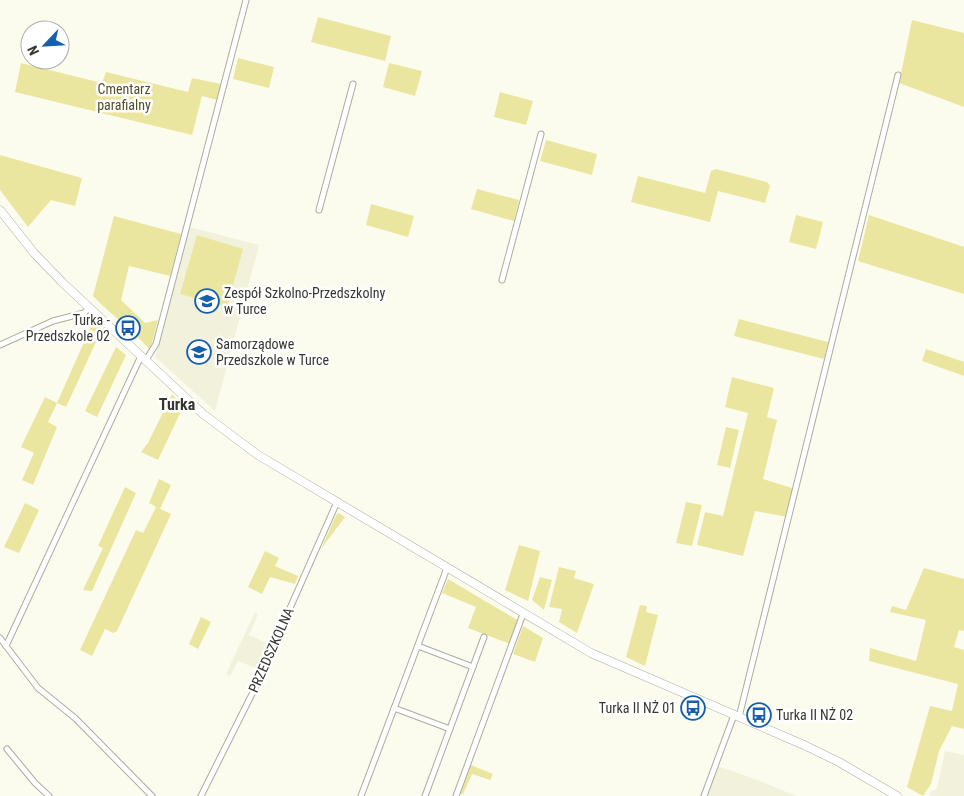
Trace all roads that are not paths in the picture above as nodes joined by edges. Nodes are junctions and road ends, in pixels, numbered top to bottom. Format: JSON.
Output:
{"nodes":[{"id":1,"x":246,"y":0,"type":"edge"},
{"id":2,"x":898,"y":75,"type":"dead end"},
{"id":3,"x":353,"y":84,"type":"dead end"},
{"id":4,"x":542,"y":134,"type":"dead end"},
{"id":5,"x":0,"y":210,"type":"edge"},
{"id":6,"x":319,"y":210,"type":"dead end"},
{"id":7,"x":502,"y":280,"type":"dead end"},
{"id":8,"x":89,"y":308,"type":"junction"},
{"id":9,"x":0,"y":345,"type":"edge"},
{"id":10,"x":143,"y":358,"type":"junction"},
{"id":11,"x":336,"y":502,"type":"junction"},
{"id":12,"x":448,"y":568,"type":"junction"},
{"id":13,"x":524,"y":614,"type":"junction"},
{"id":14,"x":484,"y":637,"type":"dead end"},
{"id":15,"x":0,"y":638,"type":"edge"},
{"id":16,"x":6,"y":646,"type":"junction"},
{"id":17,"x":418,"y":646,"type":"junction"},
{"id":18,"x":473,"y":667,"type":"junction"},
{"id":19,"x":394,"y":708,"type":"junction"},
{"id":20,"x":736,"y":716,"type":"junction"},
{"id":21,"x":450,"y":729,"type":"junction"},
{"id":22,"x":7,"y":749,"type":"dead end"},
{"id":23,"x":49,"y":796,"type":"edge"},
{"id":24,"x":152,"y":796,"type":"edge"},
{"id":25,"x":201,"y":796,"type":"edge"},
{"id":26,"x":361,"y":796,"type":"edge"},
{"id":27,"x":425,"y":796,"type":"edge"},
{"id":28,"x":456,"y":796,"type":"edge"},
{"id":29,"x":704,"y":796,"type":"edge"},
{"id":30,"x":897,"y":796,"type":"edge"}],
"edges":[{"from":1,"to":10,"type":"street"},
{"from":2,"to":20,"type":"street"},
{"from":3,"to":6,"type":"street"},
{"from":4,"to":7,"type":"street"},
{"from":5,"to":8,"type":"main road"},
{"from":8,"to":9,"type":"street"},
{"from":8,"to":10,"type":"main road"},
{"from":10,"to":11,"type":"main road"},
{"from":10,"to":16,"type":"street"},
{"from":11,"to":12,"type":"main road"},
{"from":11,"to":25,"type":"street","name":"PRZEDSZKOLNA"},
{"from":12,"to":13,"type":"main road"},
{"from":12,"to":17,"type":"street"},
{"from":13,"to":20,"type":"main road"},
{"from":13,"to":28,"type":"street"},
{"from":14,"to":18,"type":"street"},
{"from":15,"to":16,"type":"street"},
{"from":16,"to":24,"type":"street"},
{"from":17,"to":18,"type":"street"},
{"from":17,"to":19,"type":"street"},
{"from":18,"to":21,"type":"street"},
{"from":19,"to":21,"type":"street"},
{"from":19,"to":26,"type":"street"},
{"from":20,"to":29,"type":"street"},
{"from":20,"to":30,"type":"main road"},
{"from":21,"to":27,"type":"street"},
{"from":22,"to":23,"type":"street"}]}
